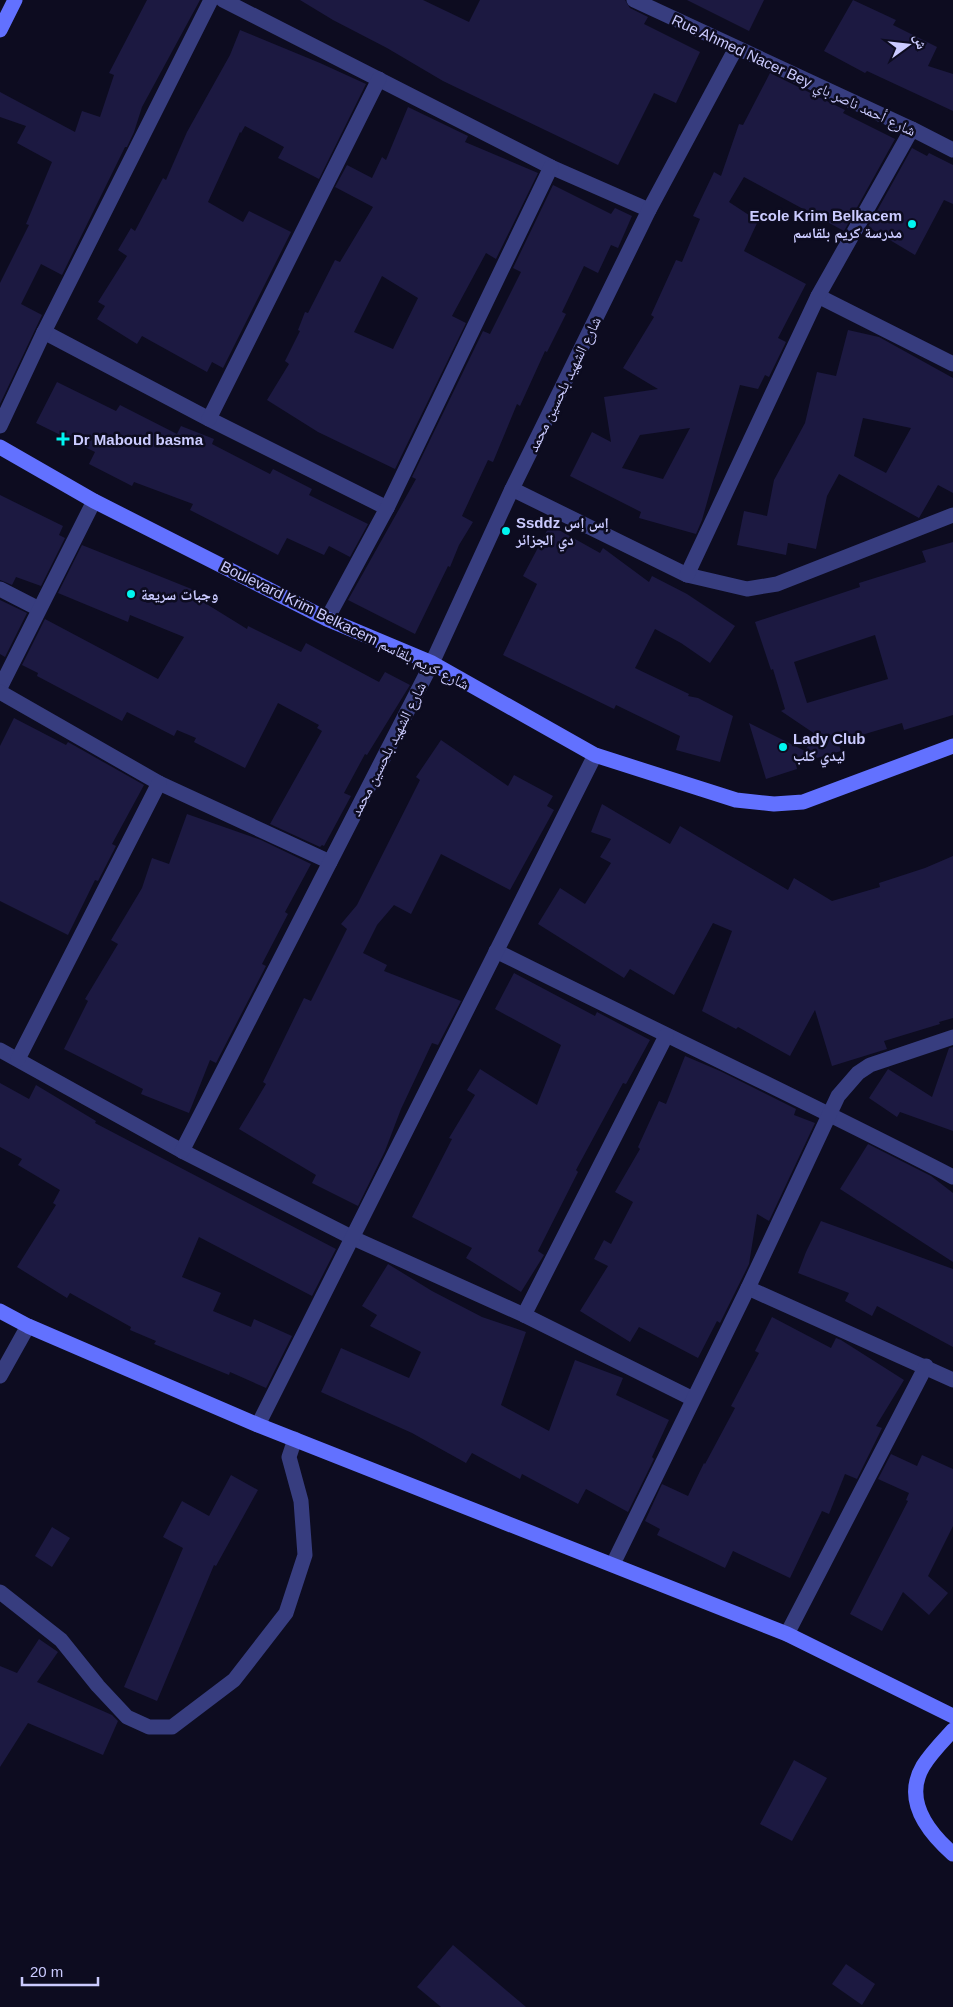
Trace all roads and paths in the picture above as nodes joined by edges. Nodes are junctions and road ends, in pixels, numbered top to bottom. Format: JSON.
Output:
{"nodes":[{"id":1,"x":15,"y":0,"type":"edge"},
{"id":2,"x":211,"y":0,"type":"edge"},
{"id":3,"x":223,"y":0,"type":"edge"},
{"id":4,"x":634,"y":0,"type":"edge"},
{"id":5,"x":0,"y":30,"type":"edge"},
{"id":6,"x":736,"y":48,"type":"junction"},
{"id":7,"x":379,"y":79,"type":"junction"},
{"id":8,"x":912,"y":130,"type":"junction"},
{"id":9,"x":953,"y":150,"type":"edge"},
{"id":10,"x":551,"y":167,"type":"junction"},
{"id":11,"x":649,"y":210,"type":"junction"},
{"id":12,"x":818,"y":296,"type":"junction"},
{"id":13,"x":44,"y":332,"type":"junction"},
{"id":14,"x":953,"y":364,"type":"edge"},
{"id":15,"x":208,"y":419,"type":"junction"},
{"id":16,"x":0,"y":426,"type":"edge"},
{"id":17,"x":0,"y":447,"type":"edge"},
{"id":18,"x":512,"y":489,"type":"junction"},
{"id":19,"x":94,"y":501,"type":"junction"},
{"id":20,"x":387,"y":508,"type":"junction"},
{"id":21,"x":953,"y":515,"type":"edge"},
{"id":22,"x":688,"y":575,"type":"junction"},
{"id":23,"x":0,"y":589,"type":"edge"},
{"id":24,"x":39,"y":609,"type":"junction"},
{"id":25,"x":327,"y":619,"type":"junction"},
{"id":26,"x":432,"y":663,"type":"junction"},
{"id":27,"x":0,"y":688,"type":"edge"},
{"id":28,"x":0,"y":692,"type":"edge"},
{"id":29,"x":953,"y":746,"type":"edge"},
{"id":30,"x":594,"y":755,"type":"junction"},
{"id":31,"x":159,"y":783,"type":"junction"},
{"id":32,"x":330,"y":862,"type":"junction"},
{"id":33,"x":496,"y":951,"type":"junction"},
{"id":34,"x":666,"y":1036,"type":"junction"},
{"id":35,"x":953,"y":1037,"type":"edge"},
{"id":36,"x":0,"y":1050,"type":"edge"},
{"id":37,"x":18,"y":1059,"type":"junction"},
{"id":38,"x":830,"y":1113,"type":"junction"},
{"id":39,"x":182,"y":1151,"type":"junction"},
{"id":40,"x":953,"y":1176,"type":"edge"},
{"id":41,"x":353,"y":1238,"type":"junction"},
{"id":42,"x":748,"y":1288,"type":"junction"},
{"id":43,"x":0,"y":1311,"type":"edge"},
{"id":44,"x":524,"y":1315,"type":"junction"},
{"id":45,"x":28,"y":1326,"type":"junction"},
{"id":46,"x":926,"y":1366,"type":"junction"},
{"id":47,"x":0,"y":1376,"type":"edge"},
{"id":48,"x":953,"y":1380,"type":"edge"},
{"id":49,"x":693,"y":1399,"type":"junction"},
{"id":50,"x":258,"y":1424,"type":"junction"},
{"id":51,"x":295,"y":1439,"type":"junction"},
{"id":52,"x":613,"y":1564,"type":"junction"},
{"id":53,"x":0,"y":1592,"type":"edge"},
{"id":54,"x":787,"y":1634,"type":"junction"},
{"id":55,"x":953,"y":1716,"type":"edge"},
{"id":56,"x":953,"y":1730,"type":"edge"},
{"id":57,"x":953,"y":1854,"type":"edge"}],
"edges":[{"from":1,"to":5,"type":"street"},
{"from":2,"to":13,"type":"street"},
{"from":3,"to":7,"type":"street"},
{"from":4,"to":6,"type":"street","name":"Rue Ahmed Nacer Bey شارع أحمد ناصر باي"},
{"from":6,"to":8,"type":"street","name":"Rue Ahmed Nacer Bey شارع أحمد ناصر باي"},
{"from":6,"to":11,"type":"street","name":"شارع الشهيد بلحسين محمد"},
{"from":7,"to":10,"type":"street"},
{"from":7,"to":15,"type":"street"},
{"from":8,"to":9,"type":"street","name":"Rue Ahmed Nacer Bey شارع أحمد ناصر باي"},
{"from":8,"to":12,"type":"street"},
{"from":10,"to":11,"type":"street"},
{"from":10,"to":20,"type":"street"},
{"from":11,"to":18,"type":"street","name":"شارع الشهيد بلحسين محمد"},
{"from":12,"to":14,"type":"street"},
{"from":12,"to":22,"type":"street"},
{"from":13,"to":15,"type":"street"},
{"from":13,"to":16,"type":"street"},
{"from":15,"to":20,"type":"street"},
{"from":17,"to":19,"type":"street","name":"Boulevard Krim Belkacem شارع كريم بلقاسم"},
{"from":18,"to":22,"type":"street"},
{"from":18,"to":26,"type":"street","name":"شارع الشهيد بلحسين محمد"},
{"from":19,"to":24,"type":"street"},
{"from":19,"to":25,"type":"street","name":"Boulevard Krim Belkacem شارع كريم بلقاسم"},
{"from":20,"to":25,"type":"street"},
{"from":21,"to":22,"type":"street"},
{"from":23,"to":24,"type":"street"},
{"from":24,"to":27,"type":"street"},
{"from":25,"to":26,"type":"street","name":"Boulevard Krim Belkacem شارع كريم بلقاسم"},
{"from":26,"to":30,"type":"street","name":"Boulevard Krim Belkacem شارع كريم بلقاسم"},
{"from":26,"to":32,"type":"street","name":"شارع الشهيد بلحسين محمد"},
{"from":28,"to":31,"type":"street"},
{"from":29,"to":30,"type":"street","name":"Boulevard Krim Belkacem شارع كريم بلقاسم"},
{"from":30,"to":33,"type":"street"},
{"from":31,"to":32,"type":"street"},
{"from":31,"to":37,"type":"street"},
{"from":32,"to":39,"type":"street","name":"شارع الشهيد بلحسين محمد"},
{"from":33,"to":34,"type":"street"},
{"from":33,"to":41,"type":"street"},
{"from":34,"to":38,"type":"street"},
{"from":34,"to":44,"type":"street"},
{"from":35,"to":38,"type":"street"},
{"from":36,"to":37,"type":"street"},
{"from":37,"to":39,"type":"street"},
{"from":38,"to":40,"type":"street"},
{"from":38,"to":42,"type":"street"},
{"from":39,"to":41,"type":"street"},
{"from":41,"to":44,"type":"street"},
{"from":41,"to":50,"type":"street"},
{"from":42,"to":46,"type":"street"},
{"from":42,"to":49,"type":"street"},
{"from":43,"to":45,"type":"street"},
{"from":44,"to":49,"type":"street"},
{"from":45,"to":47,"type":"street"},
{"from":45,"to":50,"type":"street"},
{"from":46,"to":48,"type":"street"},
{"from":46,"to":54,"type":"street"},
{"from":49,"to":52,"type":"street"},
{"from":50,"to":51,"type":"street"},
{"from":51,"to":52,"type":"street"},
{"from":51,"to":53,"type":"street"},
{"from":52,"to":54,"type":"street"},
{"from":54,"to":55,"type":"street"},
{"from":56,"to":57,"type":"street"}]}
